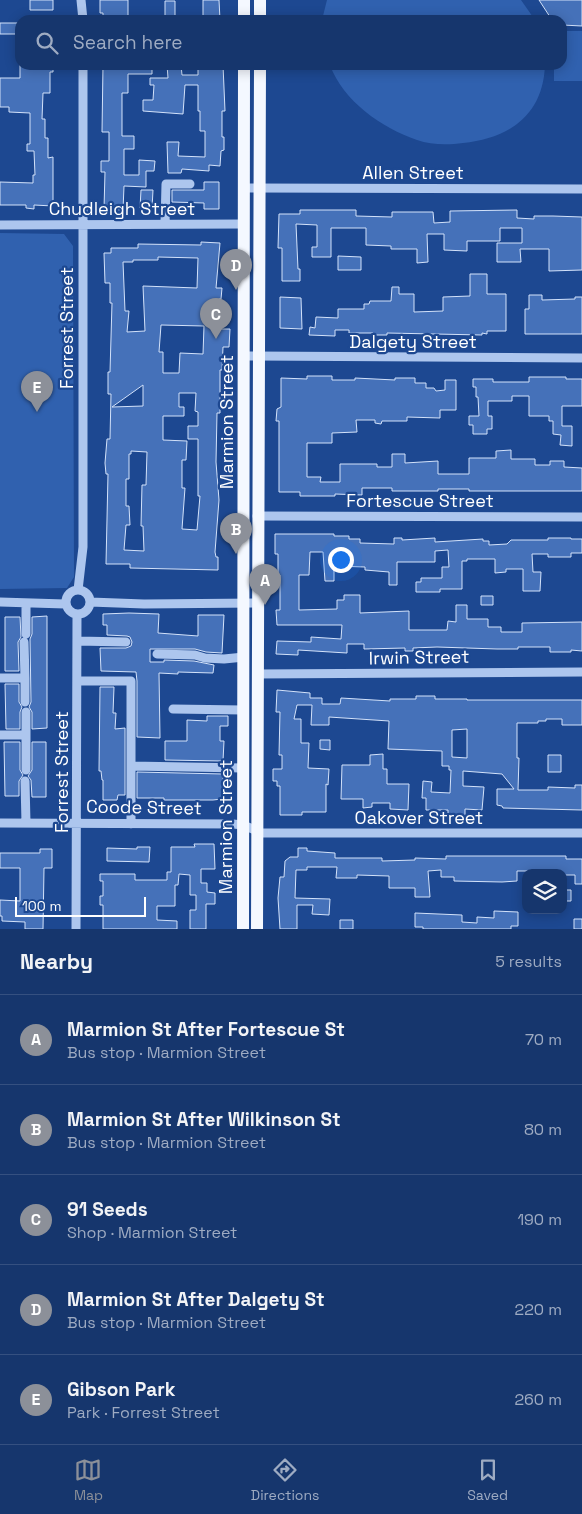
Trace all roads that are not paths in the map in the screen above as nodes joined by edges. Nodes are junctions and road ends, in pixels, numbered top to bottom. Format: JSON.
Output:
{"nodes":[{"id":1,"x":82,"y":0,"type":"edge"},
{"id":2,"x":244,"y":0,"type":"edge"},
{"id":3,"x":260,"y":0,"type":"edge"},
{"id":4,"x":83,"y":15,"type":"edge"},
{"id":5,"x":244,"y":15,"type":"edge"},
{"id":6,"x":260,"y":15,"type":"edge"},
{"id":7,"x":83,"y":70,"type":"edge"},
{"id":8,"x":244,"y":70,"type":"edge"},
{"id":9,"x":260,"y":70,"type":"edge"},
{"id":10,"x":190,"y":184,"type":"dead end"},
{"id":11,"x":244,"y":188,"type":"junction"},
{"id":12,"x":259,"y":188,"type":"junction"},
{"id":13,"x":582,"y":189,"type":"edge"},
{"id":14,"x":165,"y":224,"type":"junction"},
{"id":15,"x":244,"y":224,"type":"junction"},
{"id":16,"x":0,"y":225,"type":"edge"},
{"id":17,"x":82,"y":225,"type":"junction"},
{"id":18,"x":244,"y":356,"type":"junction"},
{"id":19,"x":258,"y":357,"type":"junction"},
{"id":20,"x":582,"y":358,"type":"edge"},
{"id":21,"x":257,"y":516,"type":"junction"},
{"id":22,"x":582,"y":517,"type":"edge"},
{"id":23,"x":78,"y":590,"type":"junction"},
{"id":24,"x":0,"y":602,"type":"edge"},
{"id":25,"x":90,"y":602,"type":"junction"},
{"id":26,"x":26,"y":603,"type":"junction"},
{"id":27,"x":257,"y":603,"type":"junction"},
{"id":28,"x":65,"y":604,"type":"junction"},
{"id":29,"x":244,"y":604,"type":"junction"},
{"id":30,"x":77,"y":615,"type":"junction"},
{"id":31,"x":78,"y":641,"type":"junction"},
{"id":32,"x":126,"y":642,"type":"dead end"},
{"id":33,"x":157,"y":654,"type":"dead end"},
{"id":34,"x":244,"y":657,"type":"junction"},
{"id":35,"x":582,"y":672,"type":"edge"},
{"id":36,"x":257,"y":674,"type":"junction"},
{"id":37,"x":0,"y":678,"type":"edge"},
{"id":38,"x":25,"y":678,"type":"junction"},
{"id":39,"x":77,"y":681,"type":"junction"},
{"id":40,"x":173,"y":709,"type":"dead end"},
{"id":41,"x":244,"y":710,"type":"junction"},
{"id":42,"x":0,"y":735,"type":"edge"},
{"id":43,"x":26,"y":735,"type":"junction"},
{"id":44,"x":131,"y":766,"type":"junction"},
{"id":45,"x":243,"y":768,"type":"junction"},
{"id":46,"x":26,"y":770,"type":"dead end"},
{"id":47,"x":25,"y":781,"type":"dead end"},
{"id":48,"x":0,"y":823,"type":"edge"},
{"id":49,"x":26,"y":823,"type":"junction"},
{"id":50,"x":77,"y":823,"type":"junction"},
{"id":51,"x":131,"y":824,"type":"junction"},
{"id":52,"x":243,"y":824,"type":"junction"},
{"id":53,"x":256,"y":830,"type":"junction"},
{"id":54,"x":582,"y":833,"type":"edge"},
{"id":55,"x":76,"y":929,"type":"edge"},
{"id":56,"x":243,"y":929,"type":"edge"},
{"id":57,"x":257,"y":929,"type":"edge"}],
"edges":[{"from":1,"to":4,"type":"street"},
{"from":2,"to":5,"type":"main road"},
{"from":3,"to":6,"type":"main road"},
{"from":7,"to":17,"type":"street","name":"Forrest Street"},
{"from":8,"to":11,"type":"main road","name":"Marmion Street"},
{"from":9,"to":12,"type":"main road","name":"Marmion Street"},
{"from":10,"to":14,"type":"street"},
{"from":11,"to":12,"type":"street","name":"Allen Street"},
{"from":11,"to":15,"type":"main road","name":"Marmion Street"},
{"from":12,"to":13,"type":"street","name":"Allen Street"},
{"from":12,"to":19,"type":"main road","name":"Marmion Street"},
{"from":14,"to":15,"type":"street","name":"Chudleigh Street"},
{"from":14,"to":17,"type":"street","name":"Chudleigh Street"},
{"from":15,"to":18,"type":"main road","name":"Marmion Street"},
{"from":16,"to":17,"type":"street","name":"Chudleigh Street"},
{"from":17,"to":23,"type":"street","name":"Forrest Street"},
{"from":18,"to":19,"type":"street","name":"Dalgety Street"},
{"from":18,"to":29,"type":"main road","name":"Marmion Street"},
{"from":19,"to":20,"type":"street","name":"Dalgety Street"},
{"from":19,"to":21,"type":"main road","name":"Marmion Street"},
{"from":21,"to":22,"type":"street","name":"Fortescue Street"},
{"from":21,"to":27,"type":"main road","name":"Marmion Street"},
{"from":23,"to":25,"type":"street"},
{"from":23,"to":28,"type":"street"},
{"from":24,"to":26,"type":"street"},
{"from":25,"to":29,"type":"street"},
{"from":25,"to":30,"type":"street"},
{"from":26,"to":28,"type":"street"},
{"from":26,"to":38,"type":"street"},
{"from":27,"to":29,"type":"street"},
{"from":27,"to":36,"type":"main road","name":"Marmion Street"},
{"from":28,"to":30,"type":"street"},
{"from":29,"to":34,"type":"main road","name":"Marmion Street"},
{"from":30,"to":31,"type":"street","name":"Forrest Street"},
{"from":31,"to":32,"type":"street"},
{"from":31,"to":39,"type":"street","name":"Forrest Street"},
{"from":33,"to":34,"type":"street"},
{"from":34,"to":41,"type":"main road","name":"Marmion Street"},
{"from":35,"to":36,"type":"street","name":"Irwin Street"},
{"from":36,"to":53,"type":"main road","name":"Marmion Street"},
{"from":37,"to":38,"type":"street"},
{"from":38,"to":43,"type":"street"},
{"from":39,"to":44,"type":"street"},
{"from":39,"to":50,"type":"street","name":"Forrest Street"},
{"from":40,"to":41,"type":"street"},
{"from":41,"to":45,"type":"main road","name":"Marmion Street"},
{"from":42,"to":43,"type":"street"},
{"from":43,"to":46,"type":"street"},
{"from":44,"to":45,"type":"street"},
{"from":44,"to":51,"type":"street"},
{"from":45,"to":52,"type":"main road","name":"Marmion Street"},
{"from":47,"to":49,"type":"street"},
{"from":48,"to":49,"type":"street","name":"Coode Street"},
{"from":49,"to":50,"type":"street","name":"Coode Street"},
{"from":50,"to":51,"type":"street","name":"Coode Street"},
{"from":50,"to":55,"type":"street","name":"Forrest Street"},
{"from":51,"to":52,"type":"street","name":"Coode Street"},
{"from":52,"to":53,"type":"street","name":"Coode Street"},
{"from":52,"to":56,"type":"main road","name":"Marmion Street"},
{"from":53,"to":54,"type":"street","name":"Oakover Street"},
{"from":53,"to":57,"type":"main road","name":"Marmion Street"}]}
